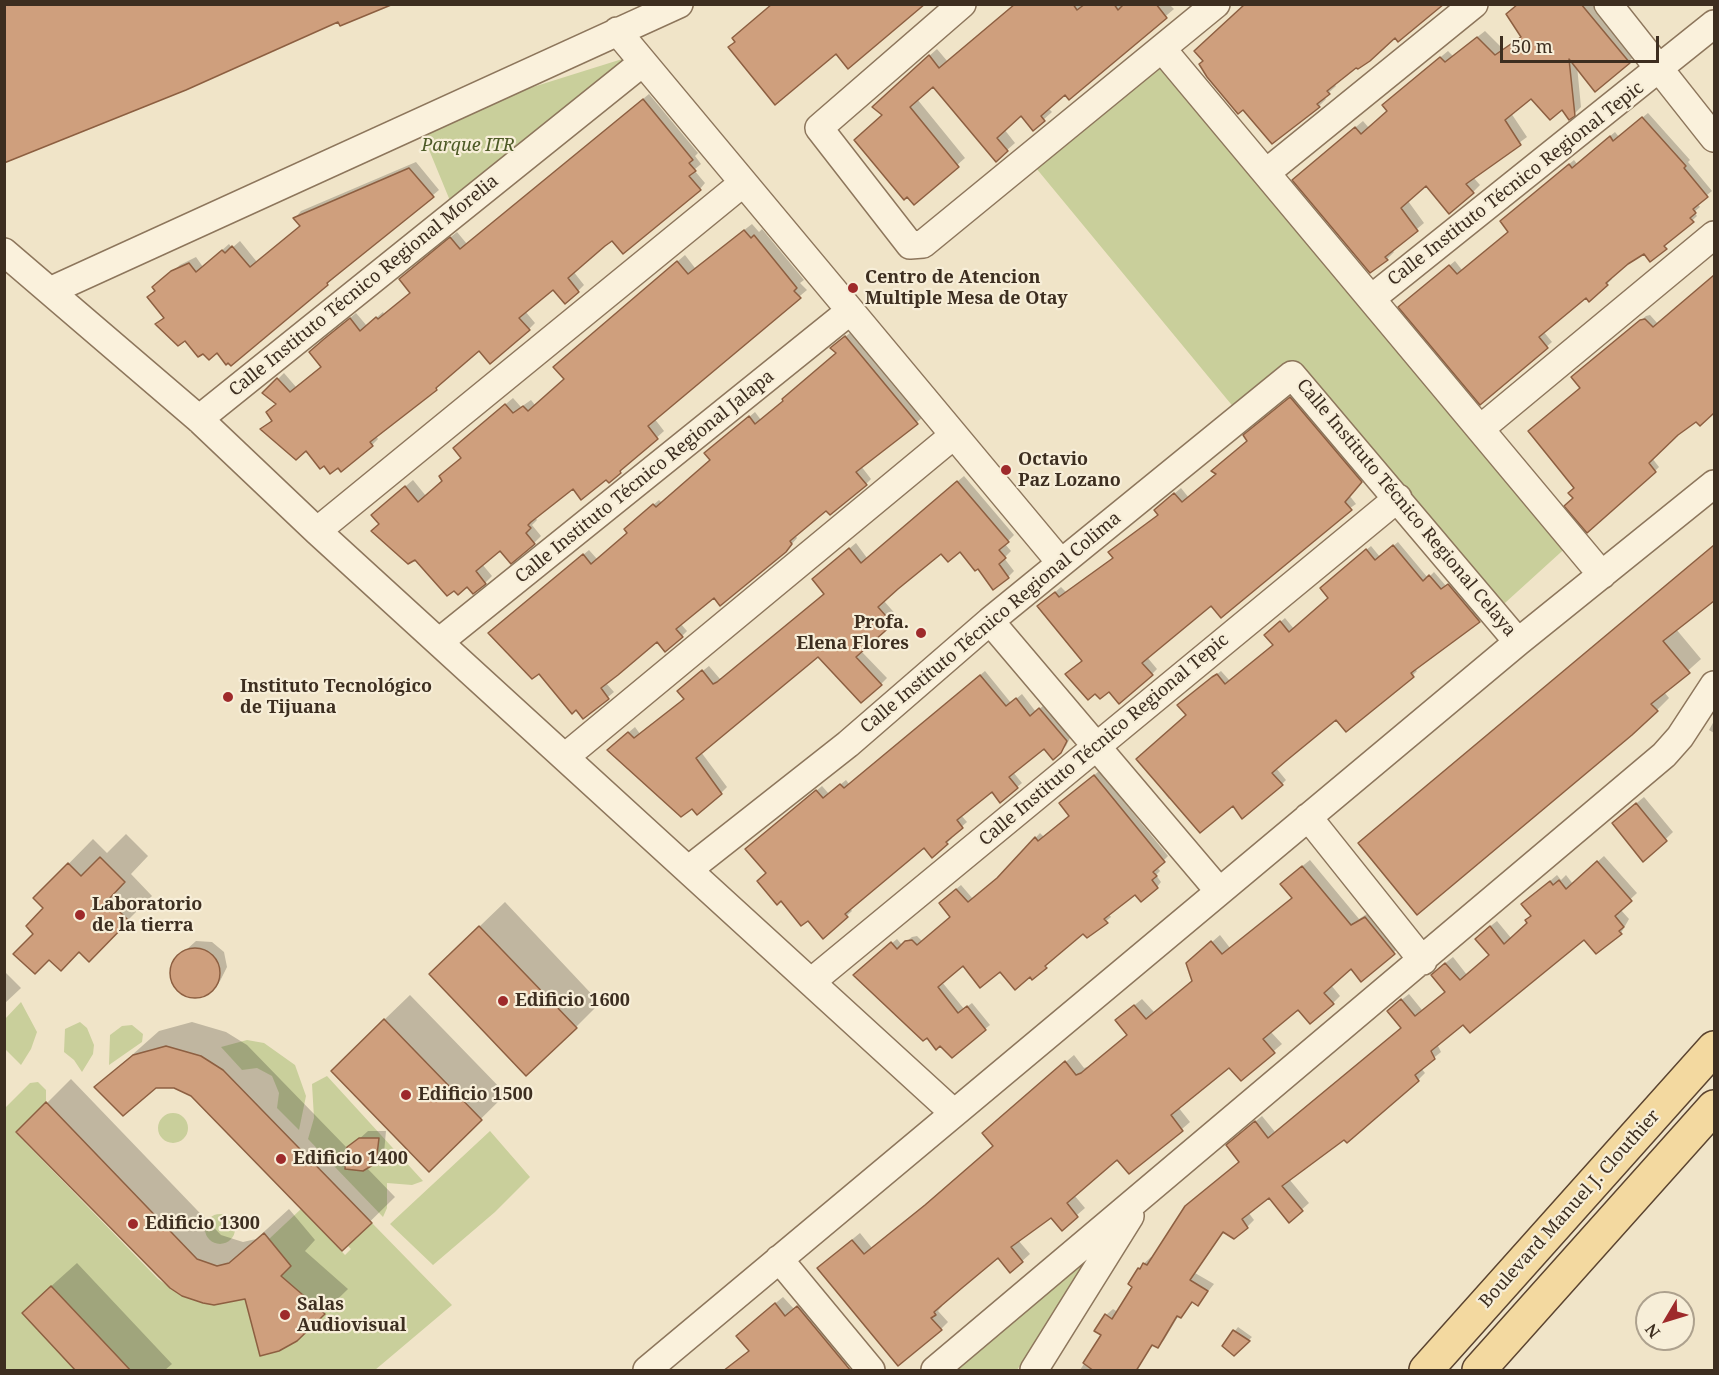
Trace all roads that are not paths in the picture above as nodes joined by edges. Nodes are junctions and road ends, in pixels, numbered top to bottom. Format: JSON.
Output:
{"nodes":[{"id":1,"x":679,"y":4,"type":"edge"},
{"id":2,"x":962,"y":4,"type":"edge"},
{"id":3,"x":1474,"y":4,"type":"edge"},
{"id":4,"x":1608,"y":4,"type":"edge"},
{"id":5,"x":1207,"y":7,"type":"edge"},
{"id":6,"x":1714,"y":24,"type":"edge"},
{"id":7,"x":617,"y":32,"type":"junction"},
{"id":8,"x":1163,"y":50,"type":"junction"},
{"id":9,"x":642,"y":63,"type":"junction"},
{"id":10,"x":1660,"y":69,"type":"junction"},
{"id":11,"x":1714,"y":138,"type":"edge"},
{"id":12,"x":1267,"y":171,"type":"junction"},
{"id":13,"x":743,"y":183,"type":"junction"},
{"id":14,"x":1714,"y":235,"type":"edge"},
{"id":15,"x":4,"y":252,"type":"edge"},
{"id":16,"x":52,"y":290,"type":"junction"},
{"id":17,"x":1372,"y":298,"type":"junction"},
{"id":18,"x":850,"y":311,"type":"junction"},
{"id":19,"x":1294,"y":375,"type":"joint"},
{"id":20,"x":199,"y":419,"type":"junction"},
{"id":21,"x":1480,"y":429,"type":"junction"},
{"id":22,"x":954,"y":435,"type":"junction"},
{"id":23,"x":1714,"y":484,"type":"edge"},
{"id":24,"x":1398,"y":498,"type":"junction"},
{"id":25,"x":317,"y":531,"type":"junction"},
{"id":26,"x":1061,"y":563,"type":"junction"},
{"id":27,"x":1602,"y":575,"type":"junction"},
{"id":28,"x":990,"y":621,"type":"junction"},
{"id":29,"x":439,"y":642,"type":"junction"},
{"id":30,"x":1518,"y":642,"type":"junction"},
{"id":31,"x":1714,"y":685,"type":"edge"},
{"id":32,"x":1096,"y":747,"type":"junction"},
{"id":33,"x":564,"y":757,"type":"junction"},
{"id":34,"x":1308,"y":817,"type":"junction"},
{"id":35,"x":688,"y":870,"type":"junction"},
{"id":36,"x":1219,"y":891,"type":"junction"},
{"id":37,"x":1423,"y":961,"type":"junction"},
{"id":38,"x":811,"y":982,"type":"junction"},
{"id":39,"x":1714,"y":1048,"type":"edge"},
{"id":40,"x":1714,"y":1107,"type":"edge"},
{"id":41,"x":954,"y":1113,"type":"junction"},
{"id":42,"x":1143,"y":1195,"type":"junction"},
{"id":43,"x":779,"y":1259,"type":"junction"},
{"id":44,"x":647,"y":1371,"type":"edge"},
{"id":45,"x":871,"y":1371,"type":"edge"},
{"id":46,"x":935,"y":1371,"type":"edge"},
{"id":47,"x":1034,"y":1371,"type":"edge"},
{"id":48,"x":1426,"y":1371,"type":"edge"},
{"id":49,"x":1479,"y":1371,"type":"edge"}],
"edges":[{"from":1,"to":7,"type":"street"},
{"from":2,"to":8,"type":"street"},
{"from":3,"to":12,"type":"street"},
{"from":4,"to":10,"type":"street"},
{"from":5,"to":8,"type":"street"},
{"from":6,"to":10,"type":"street","name":"Calle Instituto Técnico Regional Tepic"},
{"from":7,"to":9,"type":"street"},
{"from":7,"to":16,"type":"street"},
{"from":8,"to":12,"type":"street"},
{"from":9,"to":13,"type":"street"},
{"from":9,"to":20,"type":"street","name":"Calle Instituto Técnico Regional Morelia"},
{"from":10,"to":11,"type":"street"},
{"from":10,"to":17,"type":"street","name":"Calle Instituto Técnico Regional Tepic"},
{"from":12,"to":17,"type":"street"},
{"from":13,"to":18,"type":"street"},
{"from":13,"to":25,"type":"street"},
{"from":14,"to":21,"type":"street"},
{"from":15,"to":16,"type":"street"},
{"from":16,"to":20,"type":"street"},
{"from":17,"to":21,"type":"street"},
{"from":18,"to":22,"type":"street"},
{"from":18,"to":29,"type":"street","name":"Calle Instituto Técnico Regional Jalapa"},
{"from":19,"to":24,"type":"street","name":"Calle Instituto Técnico Regional Celaya"},
{"from":19,"to":26,"type":"street","name":"Calle Instituto Técnico Regional Colima"},
{"from":20,"to":25,"type":"street"},
{"from":21,"to":27,"type":"street"},
{"from":22,"to":26,"type":"street"},
{"from":22,"to":33,"type":"street"},
{"from":23,"to":27,"type":"street"},
{"from":24,"to":30,"type":"street","name":"Calle Instituto Técnico Regional Celaya"},
{"from":24,"to":32,"type":"street","name":"Calle Instituto Técnico Regional Tepic"},
{"from":25,"to":29,"type":"street"},
{"from":26,"to":28,"type":"street","name":"Calle Instituto Técnico Regional Colima"},
{"from":27,"to":30,"type":"street"},
{"from":28,"to":32,"type":"street"},
{"from":28,"to":35,"type":"street","name":"Calle Instituto Técnico Regional Colima"},
{"from":29,"to":33,"type":"street"},
{"from":30,"to":34,"type":"street"},
{"from":31,"to":37,"type":"street"},
{"from":32,"to":36,"type":"street"},
{"from":32,"to":38,"type":"street","name":"Calle Instituto Técnico Regional Tepic"},
{"from":33,"to":35,"type":"street"},
{"from":34,"to":36,"type":"street"},
{"from":34,"to":37,"type":"street"},
{"from":35,"to":38,"type":"street"},
{"from":36,"to":41,"type":"street"},
{"from":37,"to":42,"type":"street"},
{"from":38,"to":41,"type":"street"},
{"from":39,"to":48,"type":"main road","name":"Boulevard Manuel J. Clouthier"},
{"from":40,"to":49,"type":"main road"},
{"from":41,"to":43,"type":"street"},
{"from":42,"to":46,"type":"street"},
{"from":42,"to":47,"type":"street"},
{"from":43,"to":44,"type":"street"},
{"from":43,"to":45,"type":"street"}]}
